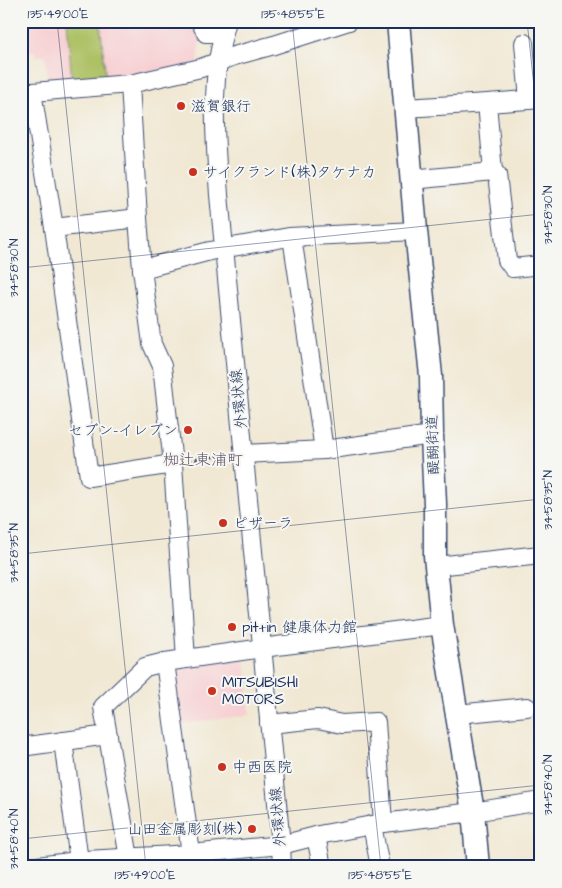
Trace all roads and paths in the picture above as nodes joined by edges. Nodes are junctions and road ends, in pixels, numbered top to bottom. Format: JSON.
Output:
{"nodes":[{"id":1,"x":200,"y":21,"type":"edge"},
{"id":2,"x":349,"y":21,"type":"edge"},
{"id":3,"x":398,"y":21,"type":"edge"},
{"id":4,"x":225,"y":27,"type":"edge"},
{"id":5,"x":524,"y":43,"type":"dead end"},
{"id":6,"x":217,"y":62,"type":"junction"},
{"id":7,"x":130,"y":84,"type":"junction"},
{"id":8,"x":27,"y":93,"type":"edge"},
{"id":9,"x":535,"y":100,"type":"edge"},
{"id":10,"x":487,"y":103,"type":"junction"},
{"id":11,"x":405,"y":108,"type":"junction"},
{"id":12,"x":493,"y":172,"type":"junction"},
{"id":13,"x":412,"y":180,"type":"junction"},
{"id":14,"x":138,"y":218,"type":"junction"},
{"id":15,"x":54,"y":228,"type":"junction"},
{"id":16,"x":416,"y":232,"type":"junction"},
{"id":17,"x":292,"y":236,"type":"junction"},
{"id":18,"x":224,"y":248,"type":"junction"},
{"id":19,"x":541,"y":265,"type":"edge"},
{"id":20,"x":142,"y":269,"type":"junction"},
{"id":21,"x":432,"y":435,"type":"junction"},
{"id":22,"x":324,"y":450,"type":"junction"},
{"id":23,"x":244,"y":454,"type":"junction"},
{"id":24,"x":173,"y":464,"type":"junction"},
{"id":25,"x":541,"y":555,"type":"edge"},
{"id":26,"x":436,"y":566,"type":"junction"},
{"id":27,"x":442,"y":625,"type":"junction"},
{"id":28,"x":263,"y":648,"type":"junction"},
{"id":29,"x":186,"y":659,"type":"junction"},
{"id":30,"x":165,"y":662,"type":"junction"},
{"id":31,"x":527,"y":707,"type":"dead end"},
{"id":32,"x":458,"y":714,"type":"junction"},
{"id":33,"x":269,"y":724,"type":"junction"},
{"id":34,"x":108,"y":735,"type":"junction"},
{"id":35,"x":63,"y":740,"type":"junction"},
{"id":36,"x":21,"y":747,"type":"edge"},
{"id":37,"x":541,"y":801,"type":"edge"},
{"id":38,"x":474,"y":812,"type":"junction"},
{"id":39,"x":378,"y":824,"type":"junction"},
{"id":40,"x":316,"y":836,"type":"junction"},
{"id":41,"x":281,"y":845,"type":"junction"},
{"id":42,"x":191,"y":854,"type":"junction"},
{"id":43,"x":129,"y":858,"type":"junction"},
{"id":44,"x":84,"y":863,"type":"edge"},
{"id":45,"x":29,"y":867,"type":"edge"},
{"id":46,"x":282,"y":867,"type":"edge"},
{"id":47,"x":322,"y":867,"type":"edge"},
{"id":48,"x":380,"y":867,"type":"edge"},
{"id":49,"x":478,"y":867,"type":"edge"}],
"edges":[{"from":1,"to":4,"type":"street"},
{"from":2,"to":6,"type":"street"},
{"from":3,"to":11,"type":"main road","name":"醍醐街道"},
{"from":4,"to":6,"type":"street","name":"外環状線"},
{"from":5,"to":9,"type":"street"},
{"from":6,"to":7,"type":"street"},
{"from":6,"to":18,"type":"street","name":"外環状線"},
{"from":7,"to":8,"type":"street"},
{"from":7,"to":14,"type":"street"},
{"from":8,"to":15,"type":"street"},
{"from":9,"to":10,"type":"street"},
{"from":10,"to":11,"type":"street"},
{"from":10,"to":12,"type":"street"},
{"from":11,"to":13,"type":"main road","name":"醍醐街道"},
{"from":12,"to":13,"type":"street"},
{"from":12,"to":19,"type":"street"},
{"from":13,"to":16,"type":"main road","name":"醍醐街道"},
{"from":14,"to":15,"type":"street"},
{"from":14,"to":20,"type":"street"},
{"from":15,"to":24,"type":"street"},
{"from":16,"to":17,"type":"street"},
{"from":16,"to":21,"type":"main road","name":"醍醐街道"},
{"from":17,"to":18,"type":"street"},
{"from":17,"to":22,"type":"street"},
{"from":18,"to":20,"type":"street"},
{"from":18,"to":23,"type":"street","name":"外環状線"},
{"from":20,"to":24,"type":"street"},
{"from":21,"to":22,"type":"street"},
{"from":21,"to":26,"type":"main road","name":"醍醐街道"},
{"from":22,"to":23,"type":"street"},
{"from":23,"to":24,"type":"path"},
{"from":23,"to":28,"type":"street","name":"外環状線"},
{"from":24,"to":29,"type":"street"},
{"from":25,"to":26,"type":"street"},
{"from":26,"to":27,"type":"main road","name":"醍醐街道"},
{"from":27,"to":28,"type":"street"},
{"from":27,"to":32,"type":"main road","name":"醍醐街道"},
{"from":28,"to":29,"type":"street"},
{"from":28,"to":33,"type":"street","name":"外環状線"},
{"from":29,"to":30,"type":"street"},
{"from":30,"to":34,"type":"street"},
{"from":30,"to":42,"type":"street"},
{"from":31,"to":32,"type":"street"},
{"from":32,"to":38,"type":"main road","name":"醍醐街道"},
{"from":33,"to":39,"type":"street"},
{"from":33,"to":41,"type":"street","name":"外環状線"},
{"from":34,"to":35,"type":"street"},
{"from":34,"to":43,"type":"street"},
{"from":35,"to":36,"type":"street"},
{"from":35,"to":44,"type":"street"},
{"from":37,"to":38,"type":"street"},
{"from":38,"to":39,"type":"street"},
{"from":38,"to":49,"type":"main road","name":"醍醐街道"},
{"from":39,"to":40,"type":"street"},
{"from":39,"to":48,"type":"street"},
{"from":40,"to":41,"type":"street"},
{"from":40,"to":47,"type":"street"},
{"from":41,"to":42,"type":"street"},
{"from":41,"to":46,"type":"street","name":"外環状線"},
{"from":42,"to":43,"type":"street"},
{"from":43,"to":44,"type":"street"},
{"from":44,"to":45,"type":"street"}]}
